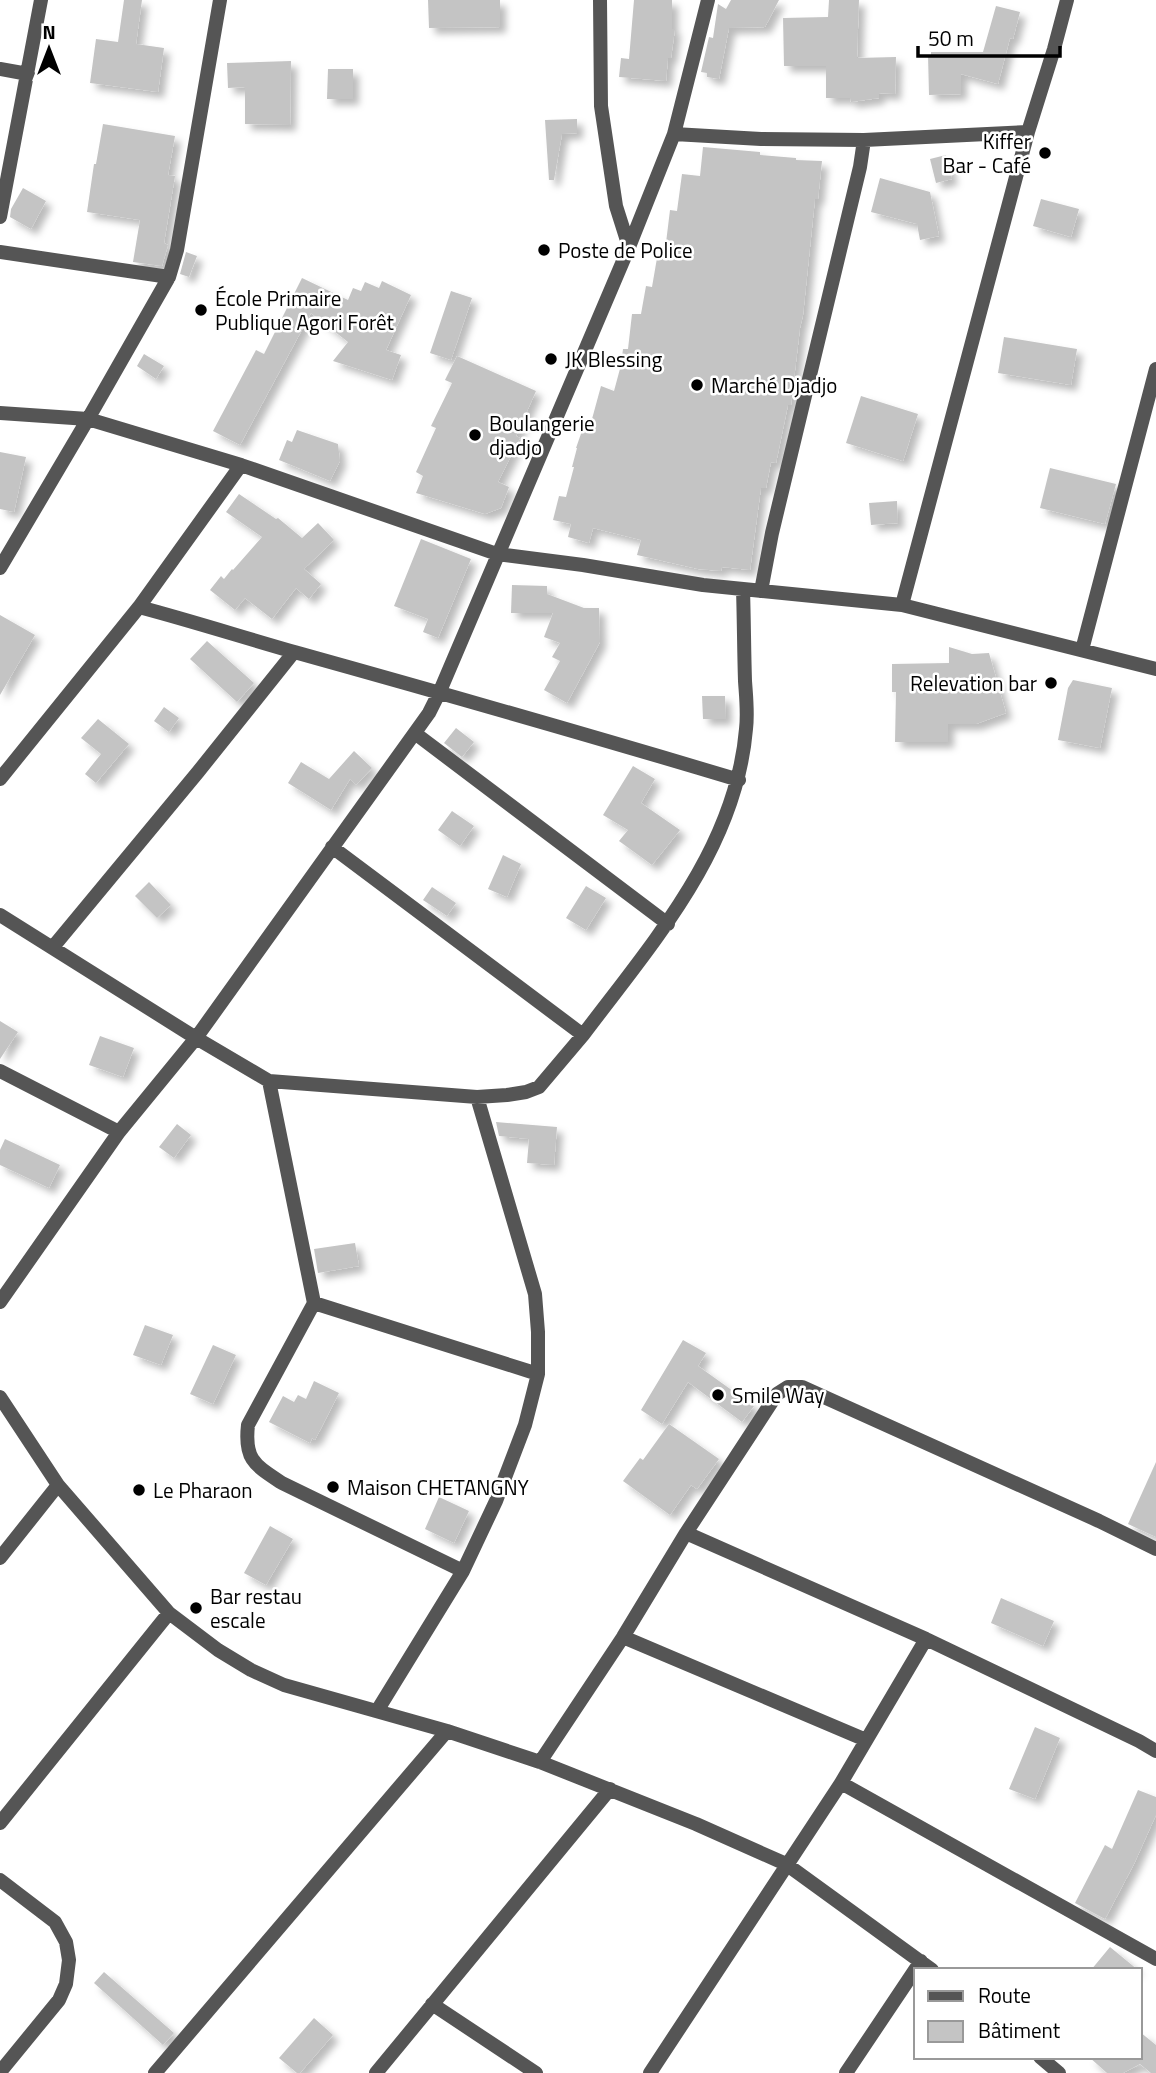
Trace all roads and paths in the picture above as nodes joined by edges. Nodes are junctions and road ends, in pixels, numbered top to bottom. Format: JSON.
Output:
{"nodes":[{"id":1,"x":41,"y":0,"type":"edge"},
{"id":2,"x":220,"y":0,"type":"edge"},
{"id":3,"x":600,"y":0,"type":"edge"},
{"id":4,"x":708,"y":0,"type":"edge"},
{"id":5,"x":1067,"y":0,"type":"edge"},
{"id":6,"x":0,"y":69,"type":"edge"},
{"id":7,"x":28,"y":74,"type":"junction"},
{"id":8,"x":1028,"y":132,"type":"junction"},
{"id":9,"x":674,"y":134,"type":"junction"},
{"id":10,"x":864,"y":140,"type":"junction"},
{"id":11,"x":0,"y":217,"type":"edge"},
{"id":12,"x":629,"y":247,"type":"junction"},
{"id":13,"x":0,"y":252,"type":"edge"},
{"id":14,"x":169,"y":277,"type":"junction"},
{"id":15,"x":1156,"y":369,"type":"edge"},
{"id":16,"x":0,"y":413,"type":"edge"},
{"id":17,"x":88,"y":419,"type":"junction"},
{"id":18,"x":241,"y":465,"type":"junction"},
{"id":19,"x":497,"y":554,"type":"junction"},
{"id":20,"x":1,"y":566,"type":"edge"},
{"id":21,"x":743,"y":590,"type":"junction"},
{"id":22,"x":761,"y":592,"type":"junction"},
{"id":23,"x":902,"y":605,"type":"junction"},
{"id":24,"x":139,"y":607,"type":"junction"},
{"id":25,"x":1082,"y":650,"type":"junction"},
{"id":26,"x":295,"y":652,"type":"junction"},
{"id":27,"x":1156,"y":670,"type":"edge"},
{"id":28,"x":440,"y":691,"type":"junction"},
{"id":29,"x":416,"y":734,"type":"junction"},
{"id":30,"x":0,"y":779,"type":"edge"},
{"id":31,"x":739,"y":780,"type":"junction"},
{"id":32,"x":332,"y":847,"type":"junction"},
{"id":33,"x":0,"y":915,"type":"edge"},
{"id":34,"x":668,"y":923,"type":"junction"},
{"id":35,"x":52,"y":947,"type":"junction"},
{"id":36,"x":583,"y":1035,"type":"junction"},
{"id":37,"x":196,"y":1038,"type":"junction"},
{"id":38,"x":0,"y":1071,"type":"edge"},
{"id":39,"x":269,"y":1081,"type":"junction"},
{"id":40,"x":477,"y":1097,"type":"junction"},
{"id":41,"x":119,"y":1132,"type":"junction"},
{"id":42,"x":0,"y":1302,"type":"edge"},
{"id":43,"x":314,"y":1303,"type":"junction"},
{"id":44,"x":538,"y":1374,"type":"junction"},
{"id":45,"x":0,"y":1397,"type":"edge"},
{"id":46,"x":58,"y":1485,"type":"junction"},
{"id":47,"x":686,"y":1533,"type":"junction"},
{"id":48,"x":1156,"y":1549,"type":"edge"},
{"id":49,"x":0,"y":1558,"type":"edge"},
{"id":50,"x":463,"y":1571,"type":"junction"},
{"id":51,"x":169,"y":1613,"type":"junction"},
{"id":52,"x":623,"y":1637,"type":"junction"},
{"id":53,"x":926,"y":1639,"type":"junction"},
{"id":54,"x":377,"y":1711,"type":"junction"},
{"id":55,"x":447,"y":1731,"type":"junction"},
{"id":56,"x":866,"y":1740,"type":"junction"},
{"id":57,"x":1156,"y":1751,"type":"edge"},
{"id":58,"x":540,"y":1762,"type":"junction"},
{"id":59,"x":841,"y":1783,"type":"junction"},
{"id":60,"x":610,"y":1789,"type":"junction"},
{"id":61,"x":0,"y":1823,"type":"edge"},
{"id":62,"x":786,"y":1864,"type":"junction"},
{"id":63,"x":0,"y":1880,"type":"edge"},
{"id":64,"x":1156,"y":1959,"type":"edge"},
{"id":65,"x":927,"y":1965,"type":"edge"},
{"id":66,"x":914,"y":1982,"type":"edge"},
{"id":67,"x":432,"y":2004,"type":"junction"},
{"id":68,"x":1042,"y":2059,"type":"edge"},
{"id":69,"x":0,"y":2072,"type":"edge"},
{"id":70,"x":155,"y":2073,"type":"edge"},
{"id":71,"x":376,"y":2073,"type":"edge"},
{"id":72,"x":536,"y":2073,"type":"edge"},
{"id":73,"x":650,"y":2073,"type":"edge"},
{"id":74,"x":846,"y":2073,"type":"edge"},
{"id":75,"x":1059,"y":2073,"type":"edge"}],
"edges":[{"from":1,"to":7,"type":"street"},
{"from":2,"to":14,"type":"street"},
{"from":3,"to":12,"type":"street"},
{"from":4,"to":9,"type":"street"},
{"from":5,"to":8,"type":"street"},
{"from":6,"to":7,"type":"street"},
{"from":7,"to":11,"type":"street"},
{"from":8,"to":10,"type":"street"},
{"from":8,"to":23,"type":"street"},
{"from":9,"to":10,"type":"street"},
{"from":9,"to":12,"type":"street"},
{"from":10,"to":22,"type":"street"},
{"from":12,"to":19,"type":"street"},
{"from":13,"to":14,"type":"street"},
{"from":14,"to":17,"type":"street"},
{"from":15,"to":25,"type":"street"},
{"from":16,"to":17,"type":"street"},
{"from":17,"to":18,"type":"street"},
{"from":17,"to":20,"type":"street"},
{"from":18,"to":19,"type":"street"},
{"from":18,"to":24,"type":"street"},
{"from":19,"to":21,"type":"street"},
{"from":19,"to":28,"type":"street"},
{"from":21,"to":22,"type":"street"},
{"from":21,"to":31,"type":"street"},
{"from":22,"to":23,"type":"street"},
{"from":23,"to":25,"type":"street"},
{"from":24,"to":26,"type":"street"},
{"from":24,"to":30,"type":"street"},
{"from":25,"to":27,"type":"street"},
{"from":26,"to":28,"type":"street"},
{"from":26,"to":35,"type":"street"},
{"from":28,"to":29,"type":"street"},
{"from":28,"to":31,"type":"street"},
{"from":29,"to":32,"type":"street"},
{"from":29,"to":34,"type":"street"},
{"from":31,"to":34,"type":"street"},
{"from":32,"to":36,"type":"street"},
{"from":32,"to":37,"type":"street"},
{"from":33,"to":35,"type":"street"},
{"from":34,"to":36,"type":"street"},
{"from":35,"to":37,"type":"street"},
{"from":36,"to":40,"type":"street"},
{"from":37,"to":39,"type":"street"},
{"from":37,"to":41,"type":"street"},
{"from":38,"to":41,"type":"street"},
{"from":39,"to":40,"type":"street"},
{"from":39,"to":43,"type":"street"},
{"from":40,"to":44,"type":"street"},
{"from":41,"to":42,"type":"street"},
{"from":43,"to":44,"type":"street"},
{"from":43,"to":50,"type":"street"},
{"from":44,"to":50,"type":"street"},
{"from":45,"to":46,"type":"street"},
{"from":46,"to":49,"type":"street"},
{"from":46,"to":51,"type":"street"},
{"from":47,"to":48,"type":"street"},
{"from":47,"to":52,"type":"street"},
{"from":47,"to":53,"type":"street"},
{"from":50,"to":54,"type":"street"},
{"from":51,"to":54,"type":"street"},
{"from":51,"to":61,"type":"street"},
{"from":52,"to":56,"type":"street"},
{"from":52,"to":58,"type":"street"},
{"from":53,"to":56,"type":"street"},
{"from":53,"to":57,"type":"street"},
{"from":54,"to":55,"type":"street"},
{"from":55,"to":58,"type":"street"},
{"from":55,"to":70,"type":"street"},
{"from":56,"to":59,"type":"street"},
{"from":58,"to":60,"type":"street"},
{"from":59,"to":62,"type":"street"},
{"from":59,"to":64,"type":"street"},
{"from":60,"to":62,"type":"street"},
{"from":60,"to":67,"type":"street"},
{"from":62,"to":65,"type":"street"},
{"from":62,"to":73,"type":"street"},
{"from":63,"to":69,"type":"street"},
{"from":66,"to":74,"type":"street"},
{"from":67,"to":71,"type":"street"},
{"from":67,"to":72,"type":"street"},
{"from":68,"to":75,"type":"street"}]}
